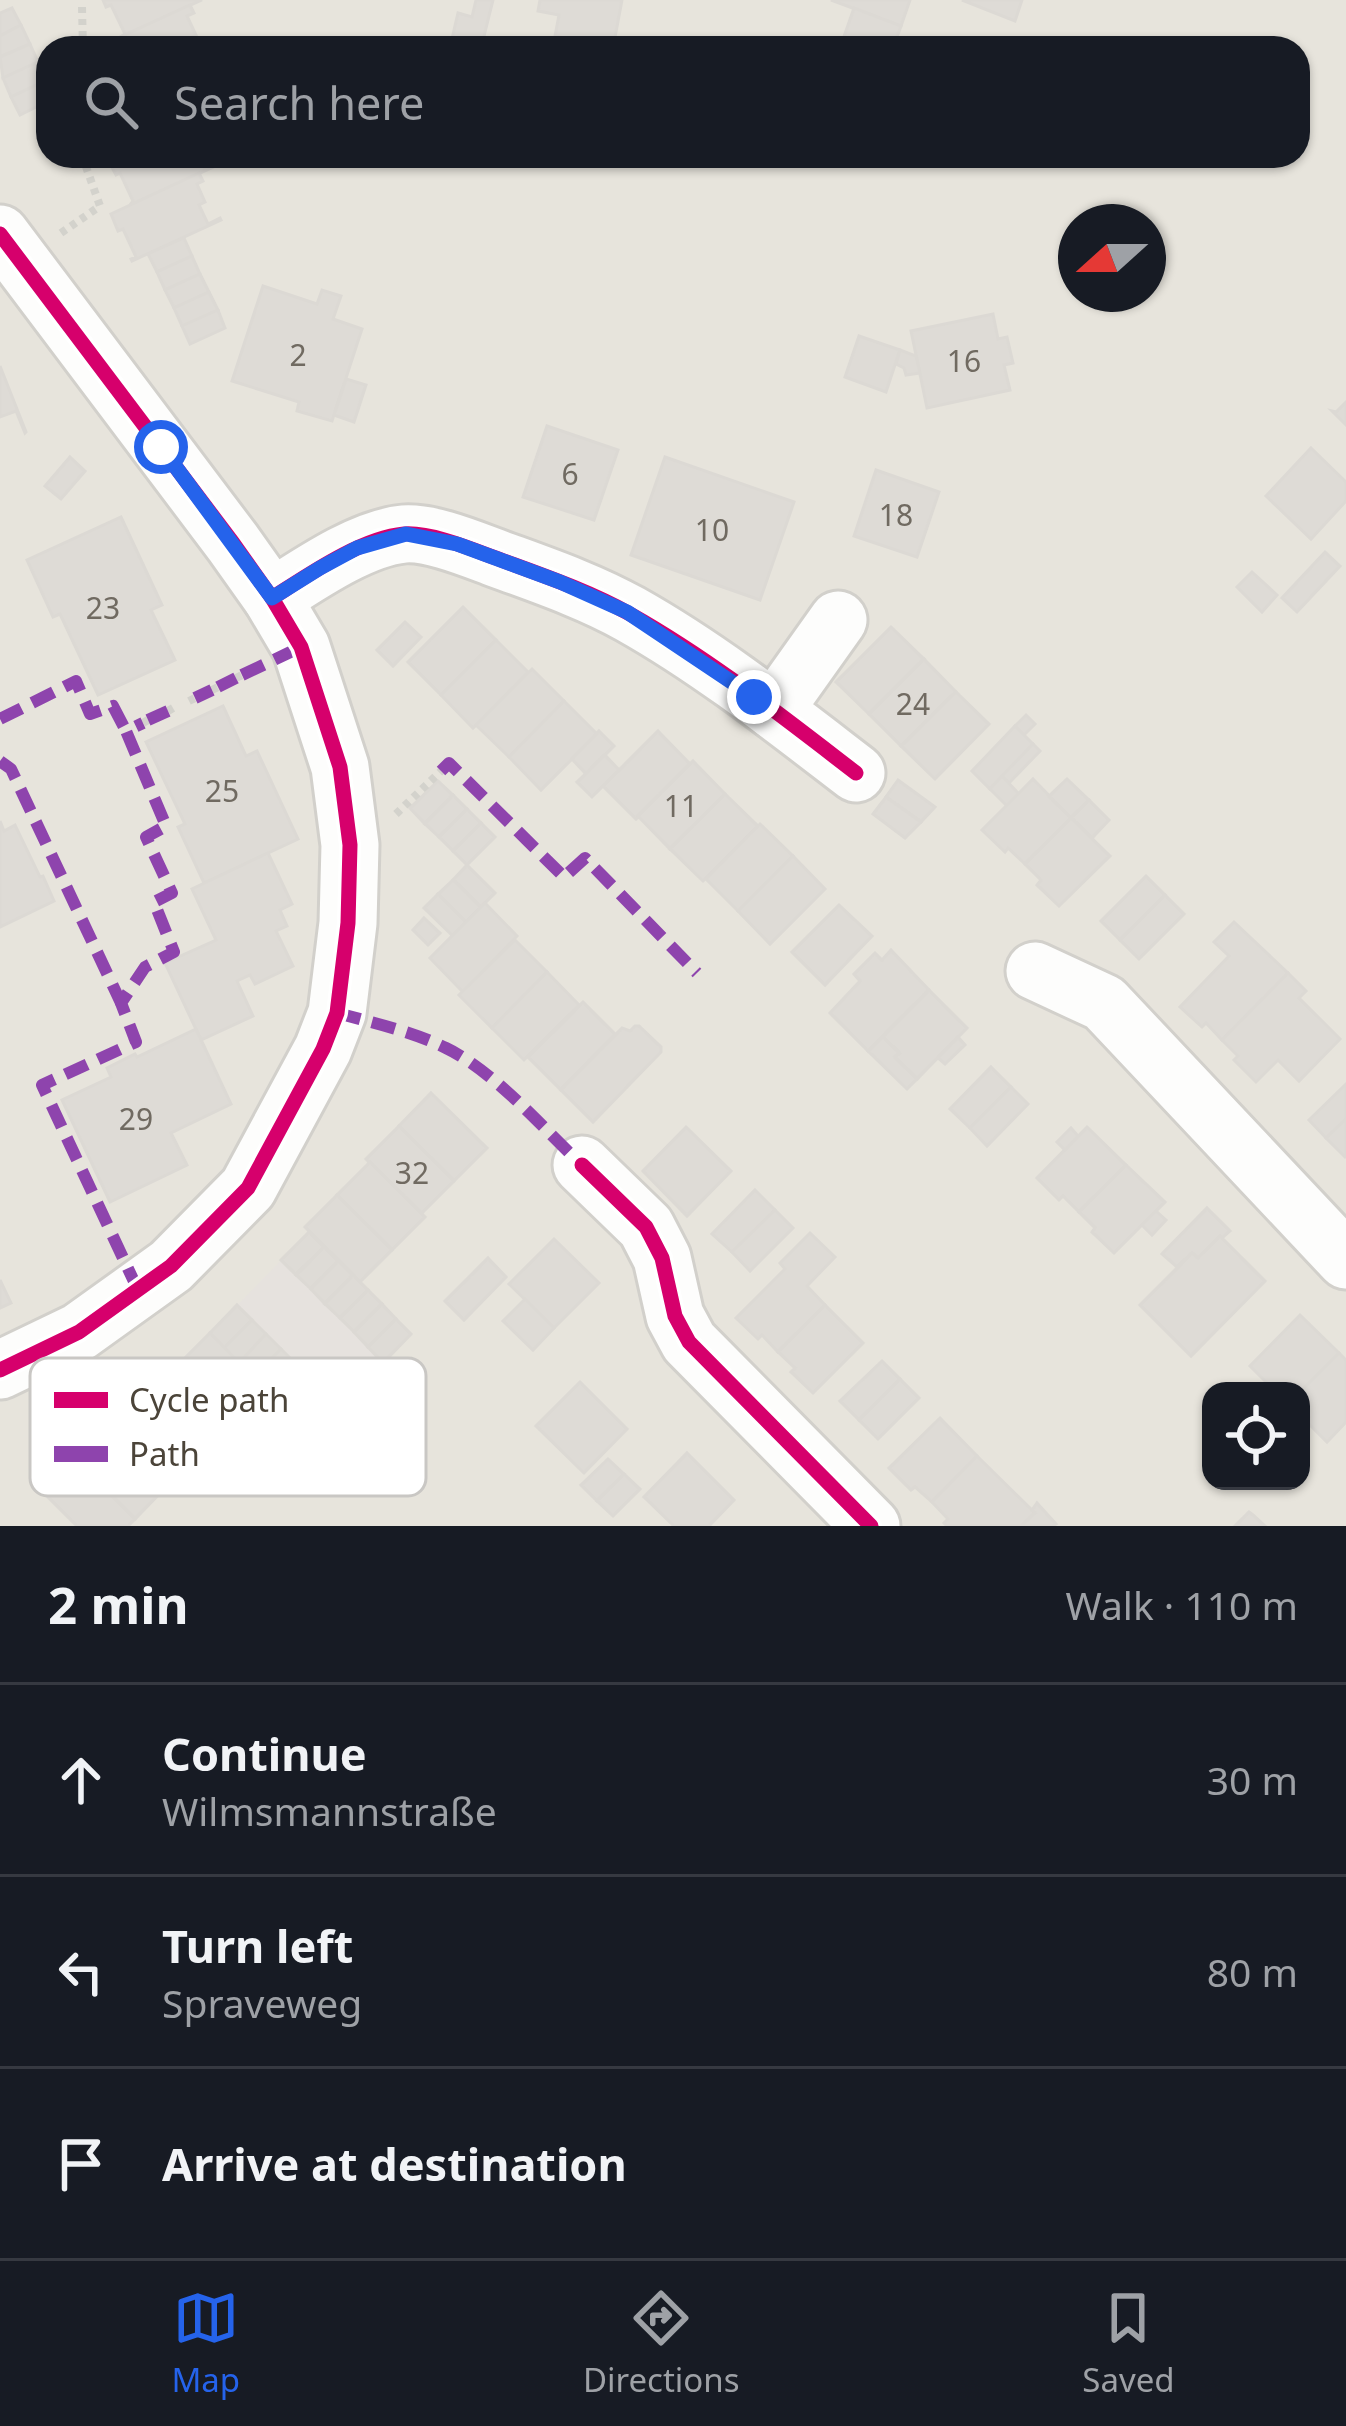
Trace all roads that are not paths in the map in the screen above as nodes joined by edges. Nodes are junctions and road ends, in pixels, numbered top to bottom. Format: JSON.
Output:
{"nodes":[{"id":1,"x":15,"y":243,"type":"edge"},
{"id":2,"x":272,"y":598,"type":"junction"},
{"id":3,"x":838,"y":620,"type":"dead end"},
{"id":4,"x":774,"y":710,"type":"junction"},
{"id":5,"x":856,"y":772,"type":"dead end"},
{"id":6,"x":1035,"y":971,"type":"dead end"},
{"id":7,"x":582,"y":1165,"type":"dead end"},
{"id":8,"x":1346,"y":1260,"type":"edge"},
{"id":9,"x":0,"y":1370,"type":"edge"},
{"id":10,"x":871,"y":1526,"type":"edge"}],
"edges":[{"from":1,"to":2,"type":"street"},
{"from":2,"to":4,"type":"street"},
{"from":2,"to":9,"type":"street"},
{"from":3,"to":4,"type":"street"},
{"from":4,"to":5,"type":"street"},
{"from":6,"to":8,"type":"street"},
{"from":7,"to":10,"type":"street"}]}
